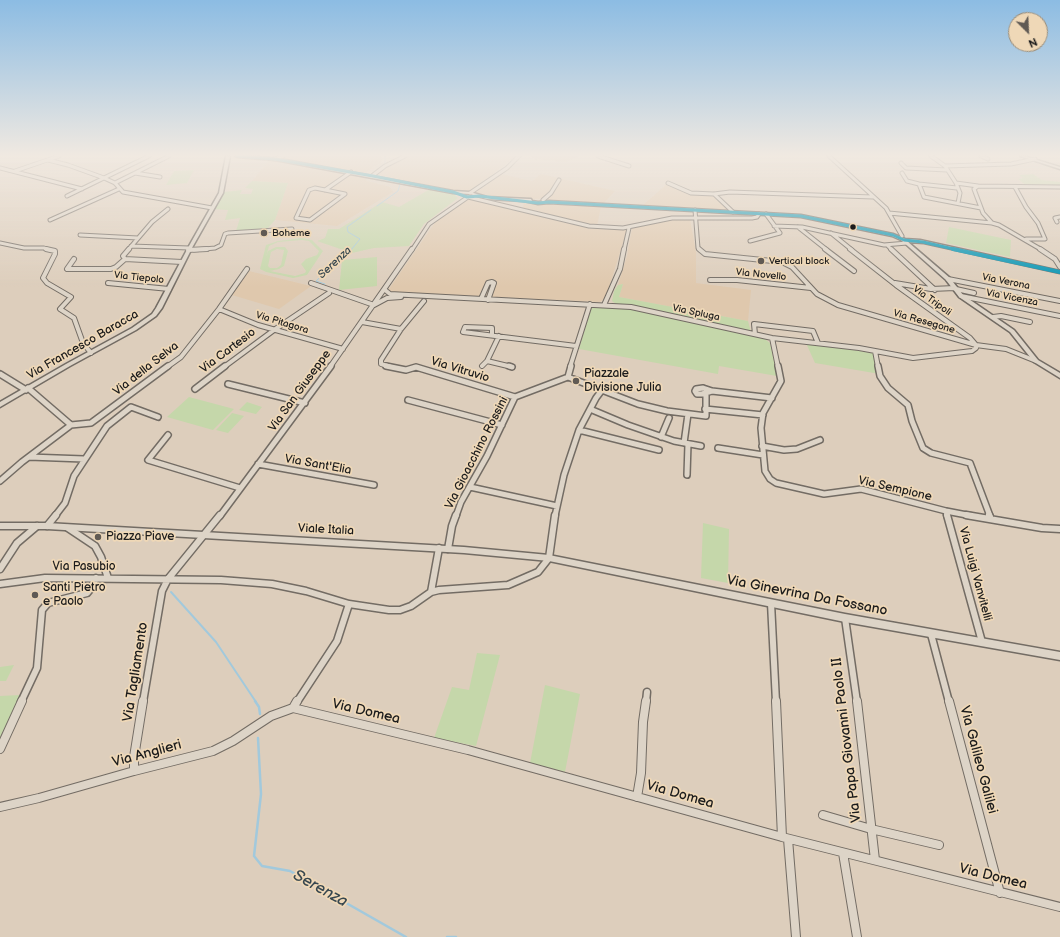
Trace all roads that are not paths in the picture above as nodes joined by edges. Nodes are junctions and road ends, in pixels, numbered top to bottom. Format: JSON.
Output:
{"nodes":[{"id":1,"x":95,"y":200,"type":"edge"},
{"id":2,"x":166,"y":200,"type":"edge"},
{"id":3,"x":217,"y":200,"type":"edge"},
{"id":4,"x":304,"y":200,"type":"edge"},
{"id":5,"x":337,"y":200,"type":"edge"},
{"id":6,"x":463,"y":200,"type":"edge"},
{"id":7,"x":483,"y":200,"type":"edge"},
{"id":8,"x":514,"y":200,"type":"edge"},
{"id":9,"x":720,"y":200,"type":"edge"},
{"id":10,"x":876,"y":200,"type":"edge"},
{"id":11,"x":939,"y":200,"type":"edge"},
{"id":12,"x":959,"y":200,"type":"edge"},
{"id":13,"x":977,"y":200,"type":"edge"},
{"id":14,"x":1022,"y":200,"type":"edge"},
{"id":15,"x":542,"y":201,"type":"joint"},
{"id":16,"x":958,"y":203,"type":"junction"},
{"id":17,"x":212,"y":208,"type":"junction"},
{"id":18,"x":980,"y":208,"type":"junction"},
{"id":19,"x":168,"y":209,"type":"dead end"},
{"id":20,"x":695,"y":210,"type":"junction"},
{"id":21,"x":733,"y":212,"type":"junction"},
{"id":22,"x":889,"y":213,"type":"junction"},
{"id":23,"x":758,"y":215,"type":"junction"},
{"id":24,"x":767,"y":215,"type":"junction"},
{"id":25,"x":696,"y":217,"type":"junction"},
{"id":26,"x":1060,"y":217,"type":"edge"},
{"id":27,"x":50,"y":220,"type":"dead end"},
{"id":28,"x":1057,"y":222,"type":"dead end"},
{"id":29,"x":992,"y":223,"type":"junction"},
{"id":30,"x":774,"y":226,"type":"junction"},
{"id":31,"x":798,"y":227,"type":"junction"},
{"id":32,"x":629,"y":228,"type":"junction"},
{"id":33,"x":292,"y":229,"type":"dead end"},
{"id":34,"x":831,"y":233,"type":"junction"},
{"id":35,"x":80,"y":235,"type":"dead end"},
{"id":36,"x":138,"y":238,"type":"junction"},
{"id":37,"x":905,"y":238,"type":"junction"},
{"id":38,"x":1024,"y":239,"type":"junction"},
{"id":39,"x":750,"y":241,"type":"dead end"},
{"id":40,"x":0,"y":243,"type":"edge"},
{"id":41,"x":886,"y":245,"type":"junction"},
{"id":42,"x":132,"y":246,"type":"junction"},
{"id":43,"x":189,"y":249,"type":"junction"},
{"id":44,"x":74,"y":258,"type":"dead end"},
{"id":45,"x":125,"y":259,"type":"junction"},
{"id":46,"x":182,"y":262,"type":"junction"},
{"id":47,"x":1060,"y":267,"type":"edge"},
{"id":48,"x":246,"y":269,"type":"dead end"},
{"id":49,"x":854,"y":271,"type":"dead end"},
{"id":50,"x":1060,"y":272,"type":"edge"},
{"id":51,"x":948,"y":279,"type":"junction"},
{"id":52,"x":710,"y":280,"type":"dead end"},
{"id":53,"x":108,"y":283,"type":"dead end"},
{"id":54,"x":310,"y":283,"type":"dead end"},
{"id":55,"x":893,"y":283,"type":"junction"},
{"id":56,"x":811,"y":288,"type":"junction"},
{"id":57,"x":169,"y":289,"type":"junction"},
{"id":58,"x":955,"y":289,"type":"junction"},
{"id":59,"x":384,"y":290,"type":"junction"},
{"id":60,"x":935,"y":290,"type":"junction"},
{"id":61,"x":329,"y":293,"type":"dead end"},
{"id":62,"x":974,"y":293,"type":"dead end"},
{"id":63,"x":380,"y":296,"type":"junction"},
{"id":64,"x":412,"y":296,"type":"junction"},
{"id":65,"x":961,"y":296,"type":"junction"},
{"id":66,"x":387,"y":298,"type":"junction"},
{"id":67,"x":482,"y":299,"type":"junction"},
{"id":68,"x":488,"y":300,"type":"junction"},
{"id":69,"x":424,"y":301,"type":"dead end"},
{"id":70,"x":1060,"y":301,"type":"edge"},
{"id":71,"x":590,"y":304,"type":"junction"},
{"id":72,"x":374,"y":305,"type":"junction"},
{"id":73,"x":604,"y":305,"type":"junction"},
{"id":74,"x":219,"y":309,"type":"junction"},
{"id":75,"x":1060,"y":316,"type":"edge"},
{"id":76,"x":993,"y":317,"type":"junction"},
{"id":77,"x":362,"y":322,"type":"junction"},
{"id":78,"x":1030,"y":322,"type":"dead end"},
{"id":79,"x":401,"y":329,"type":"junction"},
{"id":80,"x":274,"y":330,"type":"junction"},
{"id":81,"x":755,"y":334,"type":"junction"},
{"id":82,"x":492,"y":335,"type":"junction"},
{"id":83,"x":499,"y":336,"type":"junction"},
{"id":84,"x":772,"y":338,"type":"junction"},
{"id":85,"x":818,"y":343,"type":"junction"},
{"id":86,"x":976,"y":345,"type":"junction"},
{"id":87,"x":576,"y":346,"type":"junction"},
{"id":88,"x":343,"y":349,"type":"junction"},
{"id":89,"x":875,"y":351,"type":"junction"},
{"id":90,"x":91,"y":353,"type":"junction"},
{"id":91,"x":488,"y":361,"type":"junction"},
{"id":92,"x":1036,"y":361,"type":"junction"},
{"id":93,"x":482,"y":366,"type":"dead end"},
{"id":94,"x":512,"y":367,"type":"dead end"},
{"id":95,"x":0,"y":374,"type":"edge"},
{"id":96,"x":1060,"y":376,"type":"edge"},
{"id":97,"x":568,"y":377,"type":"junction"},
{"id":98,"x":228,"y":384,"type":"dead end"},
{"id":99,"x":27,"y":389,"type":"junction"},
{"id":100,"x":195,"y":389,"type":"dead end"},
{"id":101,"x":602,"y":390,"type":"junction"},
{"id":102,"x":712,"y":391,"type":"junction"},
{"id":103,"x":706,"y":393,"type":"junction"},
{"id":104,"x":515,"y":397,"type":"junction"},
{"id":105,"x":772,"y":398,"type":"junction"},
{"id":106,"x":408,"y":400,"type":"dead end"},
{"id":107,"x":305,"y":403,"type":"junction"},
{"id":108,"x":0,"y":405,"type":"edge"},
{"id":109,"x":590,"y":409,"type":"junction"},
{"id":110,"x":705,"y":409,"type":"junction"},
{"id":111,"x":688,"y":414,"type":"junction"},
{"id":112,"x":763,"y":415,"type":"junction"},
{"id":113,"x":158,"y":417,"type":"dead end"},
{"id":114,"x":669,"y":418,"type":"dead end"},
{"id":115,"x":71,"y":425,"type":"junction"},
{"id":116,"x":502,"y":425,"type":"junction"},
{"id":117,"x":579,"y":430,"type":"junction"},
{"id":118,"x":168,"y":435,"type":"dead end"},
{"id":119,"x":661,"y":437,"type":"junction"},
{"id":120,"x":820,"y":440,"type":"dead end"},
{"id":121,"x":686,"y":444,"type":"junction"},
{"id":122,"x":701,"y":446,"type":"dead end"},
{"id":123,"x":762,"y":446,"type":"junction"},
{"id":124,"x":718,"y":448,"type":"dead end"},
{"id":125,"x":659,"y":450,"type":"dead end"},
{"id":126,"x":763,"y":455,"type":"junction"},
{"id":127,"x":29,"y":457,"type":"junction"},
{"id":128,"x":84,"y":459,"type":"junction"},
{"id":129,"x":258,"y":464,"type":"junction"},
{"id":130,"x":687,"y":474,"type":"dead end"},
{"id":131,"x":0,"y":481,"type":"edge"},
{"id":132,"x":374,"y":485,"type":"dead end"},
{"id":133,"x":470,"y":487,"type":"junction"},
{"id":134,"x":240,"y":488,"type":"junction"},
{"id":135,"x":557,"y":506,"type":"junction"},
{"id":136,"x":946,"y":512,"type":"junction"},
{"id":137,"x":991,"y":519,"type":"junction"},
{"id":138,"x":0,"y":525,"type":"edge"},
{"id":139,"x":37,"y":525,"type":"junction"},
{"id":140,"x":47,"y":526,"type":"junction"},
{"id":141,"x":67,"y":527,"type":"junction"},
{"id":142,"x":1060,"y":529,"type":"edge"},
{"id":143,"x":205,"y":535,"type":"junction"},
{"id":144,"x":439,"y":548,"type":"junction"},
{"id":145,"x":448,"y":549,"type":"junction"},
{"id":146,"x":549,"y":558,"type":"junction"},
{"id":147,"x":0,"y":569,"type":"edge"},
{"id":148,"x":96,"y":578,"type":"junction"},
{"id":149,"x":108,"y":578,"type":"junction"},
{"id":150,"x":168,"y":579,"type":"junction"},
{"id":151,"x":0,"y":584,"type":"edge"},
{"id":152,"x":431,"y":592,"type":"junction"},
{"id":153,"x":771,"y":603,"type":"junction"},
{"id":154,"x":349,"y":604,"type":"junction"},
{"id":155,"x":845,"y":618,"type":"junction"},
{"id":156,"x":931,"y":634,"type":"junction"},
{"id":157,"x":982,"y":642,"type":"junction"},
{"id":158,"x":1060,"y":656,"type":"edge"},
{"id":159,"x":647,"y":692,"type":"dead end"},
{"id":160,"x":293,"y":708,"type":"junction"},
{"id":161,"x":0,"y":749,"type":"edge"},
{"id":162,"x":134,"y":771,"type":"junction"},
{"id":163,"x":637,"y":797,"type":"junction"},
{"id":164,"x":0,"y":807,"type":"edge"},
{"id":165,"x":823,"y":815,"type":"dead end"},
{"id":166,"x":871,"y":829,"type":"junction"},
{"id":167,"x":785,"y":838,"type":"junction"},
{"id":168,"x":938,"y":845,"type":"dead end"},
{"id":169,"x":843,"y":853,"type":"junction"},
{"id":170,"x":875,"y":860,"type":"junction"},
{"id":171,"x":1000,"y":893,"type":"junction"},
{"id":172,"x":1060,"y":907,"type":"edge"},
{"id":173,"x":796,"y":937,"type":"edge"},
{"id":174,"x":857,"y":937,"type":"edge"}],
"edges":[{"from":1,"to":27,"type":"street"},
{"from":2,"to":17,"type":"street"},
{"from":3,"to":17,"type":"street","name":"Via Francesco Baracca"},
{"from":4,"to":5,"type":"street"},
{"from":6,"to":59,"type":"street","name":"Via San Giuseppe"},
{"from":7,"to":32,"type":"street"},
{"from":8,"to":15,"type":"street"},
{"from":9,"to":21,"type":"street"},
{"from":10,"to":22,"type":"street"},
{"from":11,"to":16,"type":"street"},
{"from":12,"to":16,"type":"street"},
{"from":13,"to":18,"type":"street"},
{"from":14,"to":38,"type":"street"},
{"from":15,"to":20,"type":"street"},
{"from":16,"to":18,"type":"street"},
{"from":17,"to":43,"type":"street","name":"Via Francesco Baracca"},
{"from":18,"to":29,"type":"street"},
{"from":19,"to":36,"type":"street"},
{"from":20,"to":21,"type":"street"},
{"from":20,"to":25,"type":"street"},
{"from":21,"to":23,"type":"street"},
{"from":22,"to":29,"type":"street"},
{"from":22,"to":37,"type":"street"},
{"from":23,"to":24,"type":"street"},
{"from":23,"to":25,"type":"street"},
{"from":24,"to":30,"type":"street"},
{"from":24,"to":37,"type":"street"},
{"from":25,"to":32,"type":"street"},
{"from":25,"to":56,"type":"street","name":"Via Resegone"},
{"from":26,"to":28,"type":"street"},
{"from":29,"to":38,"type":"street"},
{"from":30,"to":31,"type":"street"},
{"from":30,"to":39,"type":"street"},
{"from":31,"to":34,"type":"street"},
{"from":31,"to":49,"type":"street"},
{"from":32,"to":73,"type":"street"},
{"from":33,"to":43,"type":"street"},
{"from":34,"to":41,"type":"street"},
{"from":34,"to":55,"type":"street","name":"Via Tripoli"},
{"from":35,"to":36,"type":"street"},
{"from":36,"to":42,"type":"street"},
{"from":37,"to":41,"type":"street"},
{"from":37,"to":50,"type":"street"},
{"from":37,"to":51,"type":"street"},
{"from":38,"to":47,"type":"street"},
{"from":40,"to":90,"type":"street"},
{"from":41,"to":60,"type":"street"},
{"from":42,"to":43,"type":"street"},
{"from":42,"to":45,"type":"street"},
{"from":43,"to":46,"type":"street","name":"Via Francesco Baracca"},
{"from":44,"to":45,"type":"street"},
{"from":45,"to":46,"type":"street"},
{"from":46,"to":57,"type":"street","name":"Via Francesco Baracca"},
{"from":48,"to":74,"type":"street","name":"Via della Selva"},
{"from":51,"to":58,"type":"street"},
{"from":51,"to":70,"type":"street","name":"Via Verona"},
{"from":52,"to":56,"type":"street","name":"Via Novello"},
{"from":53,"to":57,"type":"street","name":"Via Tiepolo"},
{"from":54,"to":72,"type":"street"},
{"from":55,"to":60,"type":"street"},
{"from":55,"to":86,"type":"street","name":"Via Tripoli"},
{"from":56,"to":86,"type":"street","name":"Via Resegone"},
{"from":57,"to":90,"type":"street","name":"Via Francesco Baracca"},
{"from":58,"to":60,"type":"street"},
{"from":58,"to":62,"type":"street"},
{"from":58,"to":65,"type":"street"},
{"from":59,"to":63,"type":"street","name":"Via San Giuseppe"},
{"from":59,"to":64,"type":"street","name":"Via Spluga"},
{"from":61,"to":80,"type":"street","name":"Via Cartesio"},
{"from":63,"to":66,"type":"street","name":"Via Spluga"},
{"from":63,"to":72,"type":"street","name":"Via San Giuseppe"},
{"from":64,"to":66,"type":"street","name":"Via Spluga"},
{"from":64,"to":67,"type":"street","name":"Via Spluga"},
{"from":65,"to":75,"type":"street","name":"Via Vicenza"},
{"from":65,"to":76,"type":"street"},
{"from":66,"to":72,"type":"street","name":"Via Spluga"},
{"from":67,"to":68,"type":"street","name":"Via Spluga"},
{"from":67,"to":68,"type":"street"},
{"from":68,"to":71,"type":"street","name":"Via Spluga"},
{"from":69,"to":79,"type":"street","name":"Via Vitruvio"},
{"from":71,"to":73,"type":"street","name":"Via Spluga"},
{"from":71,"to":87,"type":"street"},
{"from":72,"to":77,"type":"street","name":"Via San Giuseppe"},
{"from":73,"to":81,"type":"street","name":"Via Spluga"},
{"from":74,"to":80,"type":"street","name":"Via Pitagora"},
{"from":74,"to":115,"type":"street","name":"Via della Selva"},
{"from":76,"to":78,"type":"street"},
{"from":76,"to":92,"type":"street"},
{"from":77,"to":79,"type":"street"},
{"from":77,"to":88,"type":"street","name":"Via San Giuseppe"},
{"from":79,"to":104,"type":"street","name":"Via Vitruvio"},
{"from":80,"to":88,"type":"street","name":"Via Pitagora"},
{"from":80,"to":100,"type":"street","name":"Via Cartesio"},
{"from":81,"to":84,"type":"street","name":"Via Spluga"},
{"from":81,"to":85,"type":"street"},
{"from":82,"to":82,"type":"street"},
{"from":82,"to":83,"type":"street"},
{"from":83,"to":87,"type":"street"},
{"from":83,"to":91,"type":"street"},
{"from":84,"to":85,"type":"street","name":"Via Spluga"},
{"from":84,"to":105,"type":"street","name":"Via Sempione"},
{"from":85,"to":89,"type":"street","name":"Via Spluga"},
{"from":86,"to":89,"type":"street","name":"Via Spluga"},
{"from":86,"to":92,"type":"street","name":"Via Resegone"},
{"from":87,"to":97,"type":"street"},
{"from":88,"to":107,"type":"street","name":"Via San Giuseppe"},
{"from":89,"to":137,"type":"street"},
{"from":90,"to":99,"type":"street","name":"Via Francesco Baracca"},
{"from":91,"to":93,"type":"street"},
{"from":91,"to":94,"type":"street"},
{"from":92,"to":96,"type":"street"},
{"from":95,"to":99,"type":"street"},
{"from":97,"to":101,"type":"street"},
{"from":97,"to":104,"type":"street","name":"Via Gioacchino Rossini"},
{"from":98,"to":107,"type":"street"},
{"from":99,"to":108,"type":"street","name":"Via Francesco Baracca"},
{"from":99,"to":115,"type":"street"},
{"from":101,"to":109,"type":"street"},
{"from":101,"to":111,"type":"street"},
{"from":102,"to":103,"type":"street"},
{"from":102,"to":103,"type":"street"},
{"from":102,"to":105,"type":"street"},
{"from":103,"to":110,"type":"street"},
{"from":104,"to":116,"type":"street","name":"Via Gioacchino Rossini"},
{"from":105,"to":112,"type":"street","name":"Via Sempione"},
{"from":106,"to":116,"type":"street"},
{"from":107,"to":129,"type":"street","name":"Via San Giuseppe"},
{"from":109,"to":117,"type":"street"},
{"from":109,"to":119,"type":"street"},
{"from":110,"to":111,"type":"street"},
{"from":110,"to":112,"type":"street"},
{"from":111,"to":121,"type":"street"},
{"from":112,"to":123,"type":"street","name":"Via Sempione"},
{"from":113,"to":128,"type":"street"},
{"from":114,"to":119,"type":"street"},
{"from":115,"to":127,"type":"street"},
{"from":116,"to":133,"type":"street","name":"Via Gioacchino Rossini"},
{"from":117,"to":125,"type":"street"},
{"from":117,"to":135,"type":"street"},
{"from":118,"to":134,"type":"street"},
{"from":119,"to":121,"type":"street"},
{"from":120,"to":123,"type":"street"},
{"from":121,"to":122,"type":"street"},
{"from":121,"to":130,"type":"street"},
{"from":123,"to":126,"type":"street","name":"Via Sempione"},
{"from":124,"to":126,"type":"street"},
{"from":126,"to":136,"type":"street","name":"Via Sempione"},
{"from":127,"to":128,"type":"street"},
{"from":127,"to":131,"type":"street"},
{"from":128,"to":140,"type":"street"},
{"from":129,"to":132,"type":"street","name":"Via Sant'Elia"},
{"from":129,"to":134,"type":"street","name":"Via San Giuseppe"},
{"from":133,"to":135,"type":"street"},
{"from":133,"to":145,"type":"street","name":"Via Gioacchino Rossini"},
{"from":134,"to":143,"type":"street","name":"Via San Giuseppe"},
{"from":135,"to":146,"type":"street"},
{"from":136,"to":137,"type":"street","name":"Via Sempione"},
{"from":136,"to":157,"type":"street","name":"Via Luigi Vanvitelli"},
{"from":137,"to":142,"type":"street","name":"Via Sempione"},
{"from":138,"to":139,"type":"street"},
{"from":139,"to":140,"type":"street"},
{"from":139,"to":147,"type":"street"},
{"from":140,"to":141,"type":"street"},
{"from":141,"to":143,"type":"street","name":"Viale Italia"},
{"from":141,"to":149,"type":"street"},
{"from":143,"to":144,"type":"street","name":"Viale Italia"},
{"from":143,"to":150,"type":"street","name":"Via Tagliamento"},
{"from":144,"to":145,"type":"street","name":"Viale Italia"},
{"from":144,"to":152,"type":"street"},
{"from":145,"to":146,"type":"street","name":"Viale Italia"},
{"from":146,"to":152,"type":"street"},
{"from":146,"to":153,"type":"street","name":"Via Ginevrina Da Fossano"},
{"from":148,"to":149,"type":"street","name":"Via Pasubio"},
{"from":148,"to":151,"type":"street","name":"Via Pasubio"},
{"from":148,"to":161,"type":"street"},
{"from":149,"to":150,"type":"street","name":"Via Pasubio"},
{"from":150,"to":154,"type":"street","name":"Via Pasubio"},
{"from":150,"to":162,"type":"street","name":"Via Tagliamento"},
{"from":152,"to":154,"type":"street","name":"Via Pasubio"},
{"from":153,"to":155,"type":"street","name":"Via Ginevrina Da Fossano"},
{"from":153,"to":167,"type":"street"},
{"from":154,"to":160,"type":"street"},
{"from":155,"to":156,"type":"street","name":"Via Ginevrina Da Fossano"},
{"from":155,"to":166,"type":"street","name":"Via Papa Giovanni Paolo II"},
{"from":156,"to":157,"type":"street","name":"Via Ginevrina Da Fossano"},
{"from":156,"to":171,"type":"street","name":"Via Galileo Galilei"},
{"from":157,"to":158,"type":"street","name":"Via Ginevrina Da Fossano"},
{"from":159,"to":163,"type":"street"},
{"from":160,"to":162,"type":"street","name":"Via Anglieri"},
{"from":160,"to":163,"type":"street","name":"Via Domea"},
{"from":162,"to":164,"type":"street","name":"Via Anglieri"},
{"from":163,"to":167,"type":"street","name":"Via Domea"},
{"from":165,"to":166,"type":"street"},
{"from":166,"to":168,"type":"street"},
{"from":166,"to":170,"type":"street","name":"Via Papa Giovanni Paolo II"},
{"from":167,"to":169,"type":"street","name":"Via Domea"},
{"from":167,"to":173,"type":"street"},
{"from":169,"to":170,"type":"street","name":"Via Domea"},
{"from":169,"to":174,"type":"street"},
{"from":170,"to":171,"type":"street","name":"Via Domea"},
{"from":171,"to":172,"type":"street","name":"Via Domea"}]}
